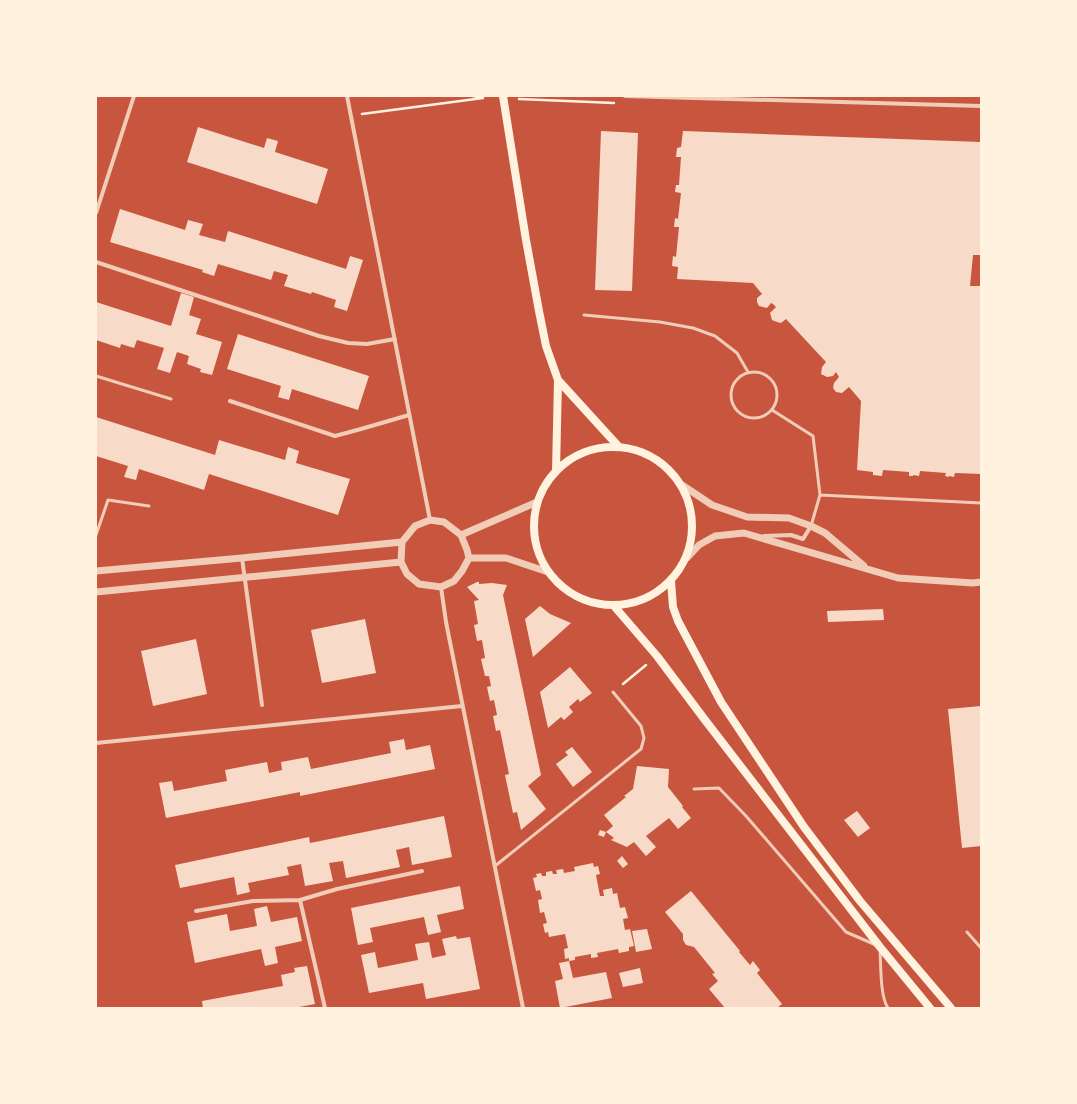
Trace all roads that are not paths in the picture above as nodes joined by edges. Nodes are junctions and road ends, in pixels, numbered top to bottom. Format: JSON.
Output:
{"nodes":[{"id":1,"x":134,"y":96,"type":"edge"},
{"id":2,"x":347,"y":96,"type":"edge"},
{"id":3,"x":503,"y":96,"type":"edge"},
{"id":4,"x":625,"y":96,"type":"edge"},
{"id":5,"x":981,"y":106,"type":"edge"},
{"id":6,"x":96,"y":213,"type":"edge"},
{"id":7,"x":96,"y":262,"type":"edge"},
{"id":8,"x":584,"y":315,"type":"dead end"},
{"id":9,"x":395,"y":339,"type":"junction"},
{"id":10,"x":748,"y":372,"type":"junction"},
{"id":11,"x":96,"y":376,"type":"edge"},
{"id":12,"x":558,"y":380,"type":"junction"},
{"id":13,"x":170,"y":399,"type":"dead end"},
{"id":14,"x":230,"y":401,"type":"dead end"},
{"id":15,"x":772,"y":410,"type":"junction"},
{"id":16,"x":410,"y":415,"type":"junction"},
{"id":17,"x":619,"y":447,"type":"junction"},
{"id":18,"x":556,"y":471,"type":"junction"},
{"id":19,"x":682,"y":485,"type":"junction"},
{"id":20,"x":820,"y":495,"type":"junction"},
{"id":21,"x":537,"y":502,"type":"junction"},
{"id":22,"x":981,"y":504,"type":"edge"},
{"id":23,"x":149,"y":506,"type":"dead end"},
{"id":24,"x":430,"y":520,"type":"junction"},
{"id":25,"x":812,"y":526,"type":"junction"},
{"id":26,"x":96,"y":535,"type":"edge"},
{"id":27,"x":461,"y":535,"type":"junction"},
{"id":28,"x":759,"y":537,"type":"junction"},
{"id":29,"x":402,"y":542,"type":"junction"},
{"id":30,"x":242,"y":558,"type":"junction"},
{"id":31,"x":469,"y":558,"type":"junction"},
{"id":32,"x":687,"y":558,"type":"junction"},
{"id":33,"x":401,"y":562,"type":"junction"},
{"id":34,"x":867,"y":569,"type":"junction"},
{"id":35,"x":96,"y":571,"type":"edge"},
{"id":36,"x":548,"y":572,"type":"junction"},
{"id":37,"x":244,"y":578,"type":"junction"},
{"id":38,"x":671,"y":581,"type":"junction"},
{"id":39,"x":981,"y":582,"type":"edge"},
{"id":40,"x":441,"y":587,"type":"junction"},
{"id":41,"x":96,"y":592,"type":"edge"},
{"id":42,"x":614,"y":606,"type":"junction"},
{"id":43,"x":613,"y":692,"type":"road end"},
{"id":44,"x":262,"y":705,"type":"dead end"},
{"id":45,"x":462,"y":706,"type":"junction"},
{"id":46,"x":96,"y":743,"type":"edge"},
{"id":47,"x":694,"y":789,"type":"dead end"},
{"id":48,"x":495,"y":866,"type":"junction"},
{"id":49,"x":422,"y":871,"type":"dead end"},
{"id":50,"x":300,"y":900,"type":"junction"},
{"id":51,"x":196,"y":911,"type":"dead end"},
{"id":52,"x":966,"y":932,"type":"dead end"},
{"id":53,"x":880,"y":947,"type":"junction"},
{"id":54,"x":981,"y":948,"type":"edge"},
{"id":55,"x":325,"y":1008,"type":"edge"},
{"id":56,"x":523,"y":1008,"type":"edge"},
{"id":57,"x":888,"y":1008,"type":"edge"},
{"id":58,"x":930,"y":1008,"type":"edge"},
{"id":59,"x":951,"y":1008,"type":"edge"}],
"edges":[{"from":1,"to":6,"type":"street"},
{"from":2,"to":9,"type":"street"},
{"from":3,"to":12,"type":"main road"},
{"from":4,"to":5,"type":"street"},
{"from":7,"to":9,"type":"street"},
{"from":8,"to":10,"type":"lane"},
{"from":9,"to":16,"type":"street"},
{"from":10,"to":15,"type":"lane"},
{"from":10,"to":15,"type":"lane"},
{"from":11,"to":13,"type":"lane"},
{"from":12,"to":17,"type":"main road"},
{"from":12,"to":18,"type":"main road"},
{"from":14,"to":16,"type":"street"},
{"from":15,"to":20,"type":"lane"},
{"from":16,"to":24,"type":"street"},
{"from":17,"to":18,"type":"main road"},
{"from":17,"to":19,"type":"main road"},
{"from":18,"to":21,"type":"main road"},
{"from":19,"to":25,"type":"street"},
{"from":19,"to":32,"type":"main road"},
{"from":20,"to":22,"type":"lane"},
{"from":20,"to":25,"type":"lane"},
{"from":21,"to":27,"type":"street"},
{"from":21,"to":36,"type":"main road"},
{"from":23,"to":26,"type":"lane"},
{"from":24,"to":27,"type":"street"},
{"from":24,"to":29,"type":"street"},
{"from":25,"to":28,"type":"street"},
{"from":25,"to":34,"type":"street"},
{"from":27,"to":31,"type":"street"},
{"from":28,"to":32,"type":"street"},
{"from":28,"to":34,"type":"street"},
{"from":29,"to":30,"type":"street"},
{"from":29,"to":33,"type":"street"},
{"from":30,"to":35,"type":"street"},
{"from":30,"to":37,"type":"street"},
{"from":31,"to":36,"type":"street"},
{"from":31,"to":40,"type":"street"},
{"from":32,"to":38,"type":"main road"},
{"from":33,"to":37,"type":"street"},
{"from":33,"to":40,"type":"street"},
{"from":34,"to":39,"type":"street"},
{"from":36,"to":42,"type":"main road"},
{"from":37,"to":41,"type":"street"},
{"from":37,"to":44,"type":"street"},
{"from":38,"to":42,"type":"main road"},
{"from":38,"to":59,"type":"main road"},
{"from":40,"to":45,"type":"street"},
{"from":42,"to":53,"type":"main road"},
{"from":43,"to":48,"type":"lane"},
{"from":45,"to":46,"type":"street"},
{"from":45,"to":48,"type":"street"},
{"from":47,"to":53,"type":"lane"},
{"from":48,"to":56,"type":"street"},
{"from":49,"to":50,"type":"street"},
{"from":50,"to":51,"type":"street"},
{"from":50,"to":55,"type":"street"},
{"from":52,"to":54,"type":"lane"},
{"from":53,"to":57,"type":"lane"},
{"from":53,"to":58,"type":"main road"}]}
